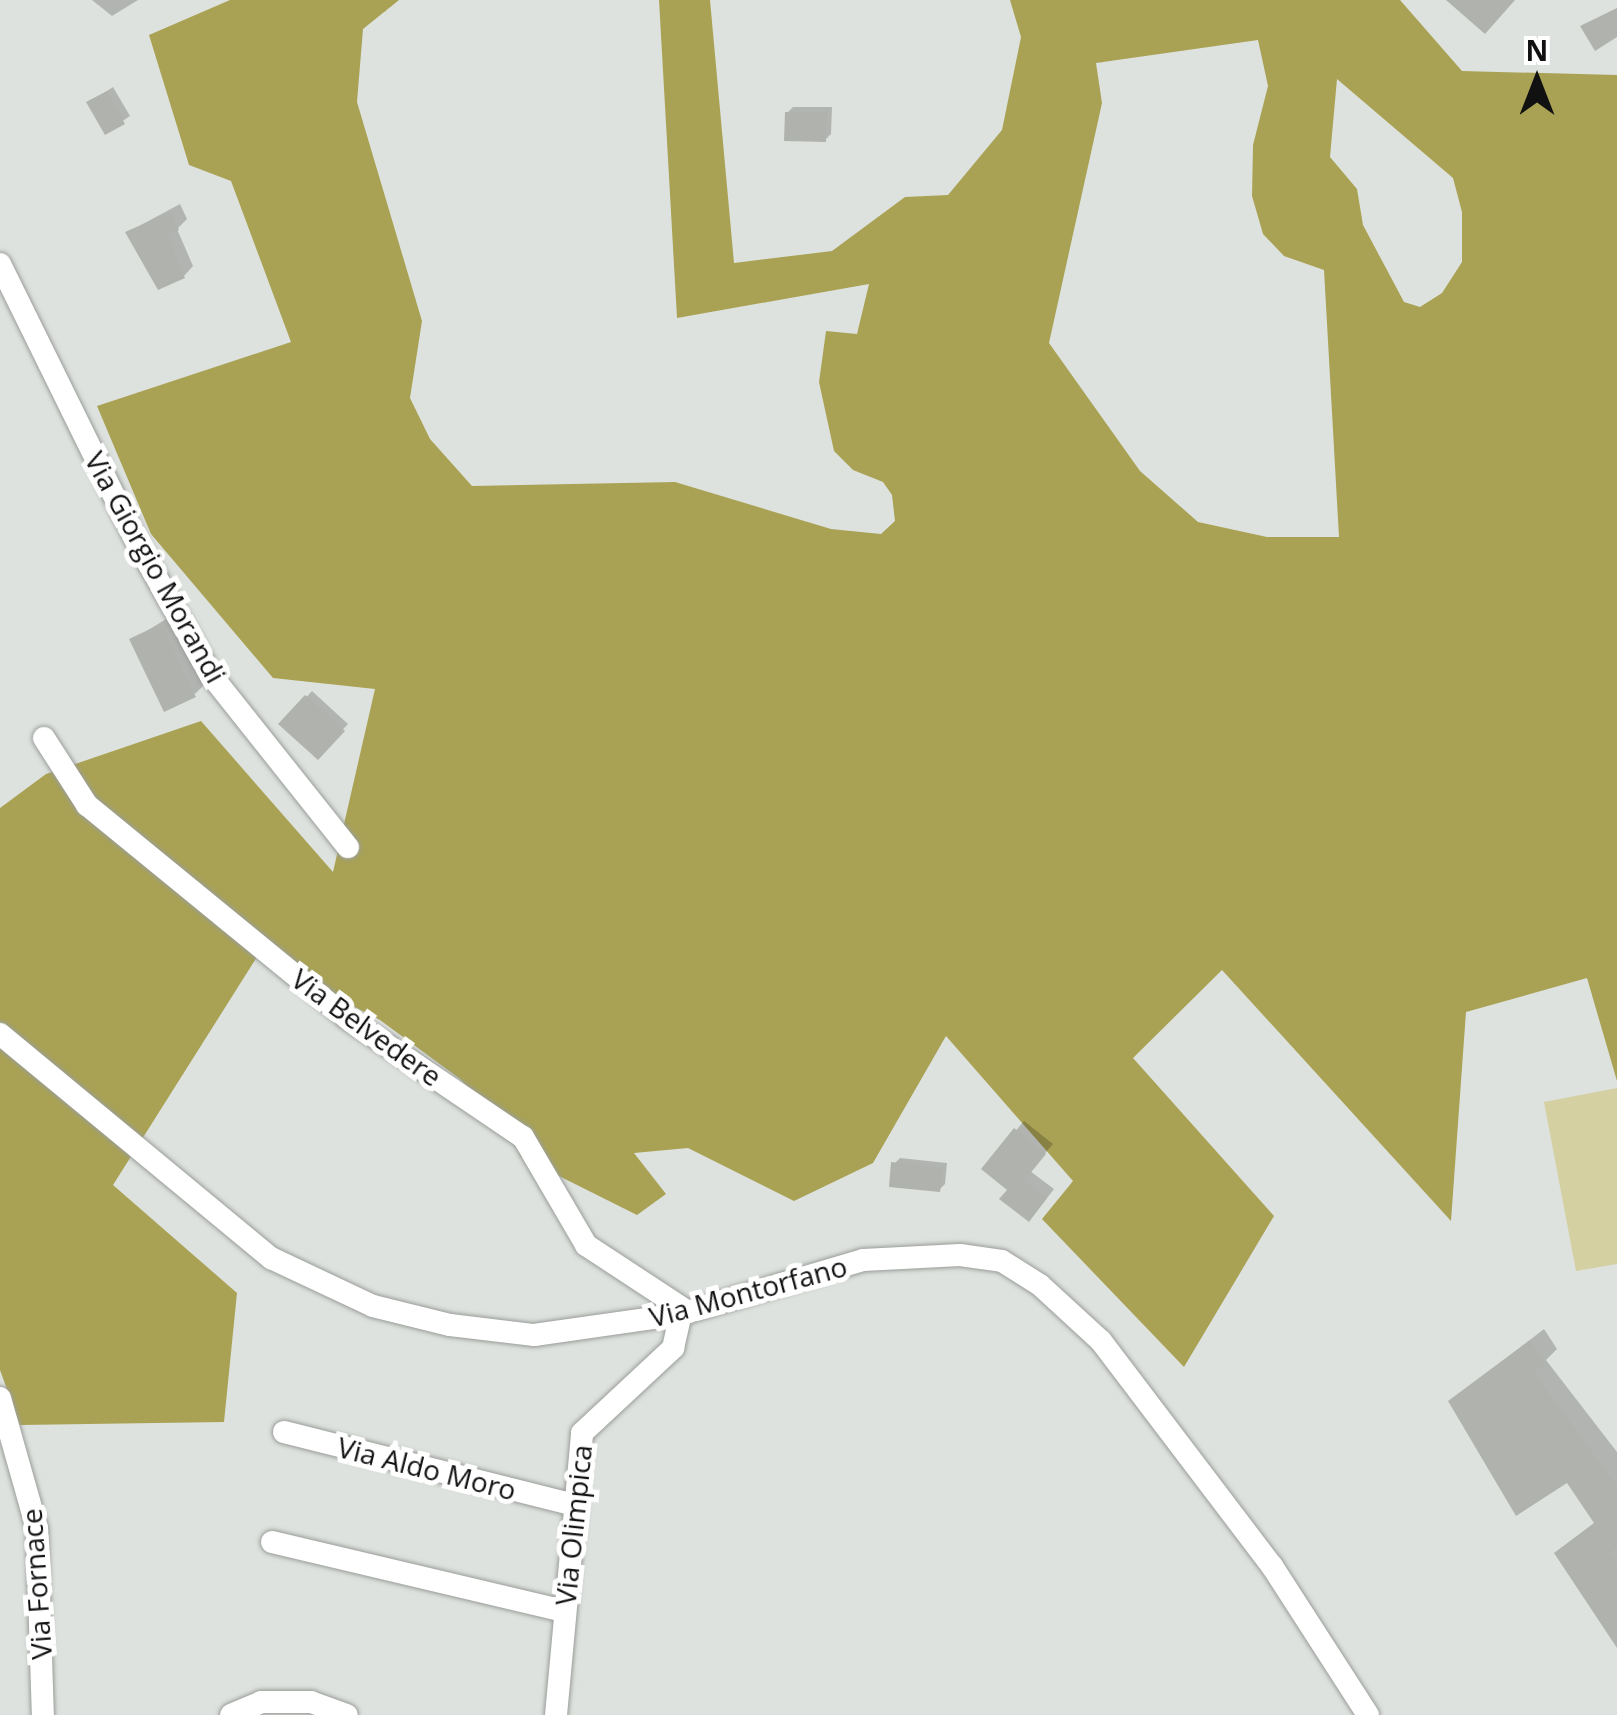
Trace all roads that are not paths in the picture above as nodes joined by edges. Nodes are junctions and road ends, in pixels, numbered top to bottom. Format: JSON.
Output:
{"nodes":[{"id":1,"x":0,"y":264,"type":"edge"},
{"id":2,"x":44,"y":738,"type":"dead end"},
{"id":3,"x":348,"y":847,"type":"dead end"},
{"id":4,"x":0,"y":1034,"type":"edge"},
{"id":5,"x":684,"y":1313,"type":"junction"},
{"id":6,"x":0,"y":1398,"type":"edge"},
{"id":7,"x":284,"y":1432,"type":"dead end"},
{"id":8,"x":570,"y":1504,"type":"junction"},
{"id":9,"x":272,"y":1542,"type":"dead end"},
{"id":10,"x":563,"y":1611,"type":"junction"},
{"id":11,"x":43,"y":1715,"type":"edge"},
{"id":12,"x":231,"y":1715,"type":"edge"},
{"id":13,"x":348,"y":1715,"type":"edge"},
{"id":14,"x":556,"y":1715,"type":"edge"},
{"id":15,"x":1368,"y":1715,"type":"edge"}],
"edges":[{"from":1,"to":3,"type":"street","name":"Via Giorgio Morandi"},
{"from":2,"to":5,"type":"street","name":"Via Belvedere"},
{"from":4,"to":5,"type":"street","name":"Via Montorfano"},
{"from":5,"to":8,"type":"street","name":"Via Olimpica"},
{"from":5,"to":15,"type":"street","name":"Via Montorfano"},
{"from":6,"to":11,"type":"street","name":"Via Fornace"},
{"from":7,"to":8,"type":"street","name":"Via Aldo Moro"},
{"from":8,"to":10,"type":"street","name":"Via Olimpica"},
{"from":9,"to":10,"type":"street"},
{"from":10,"to":14,"type":"street","name":"Via Olimpica"},
{"from":12,"to":13,"type":"street"}]}
